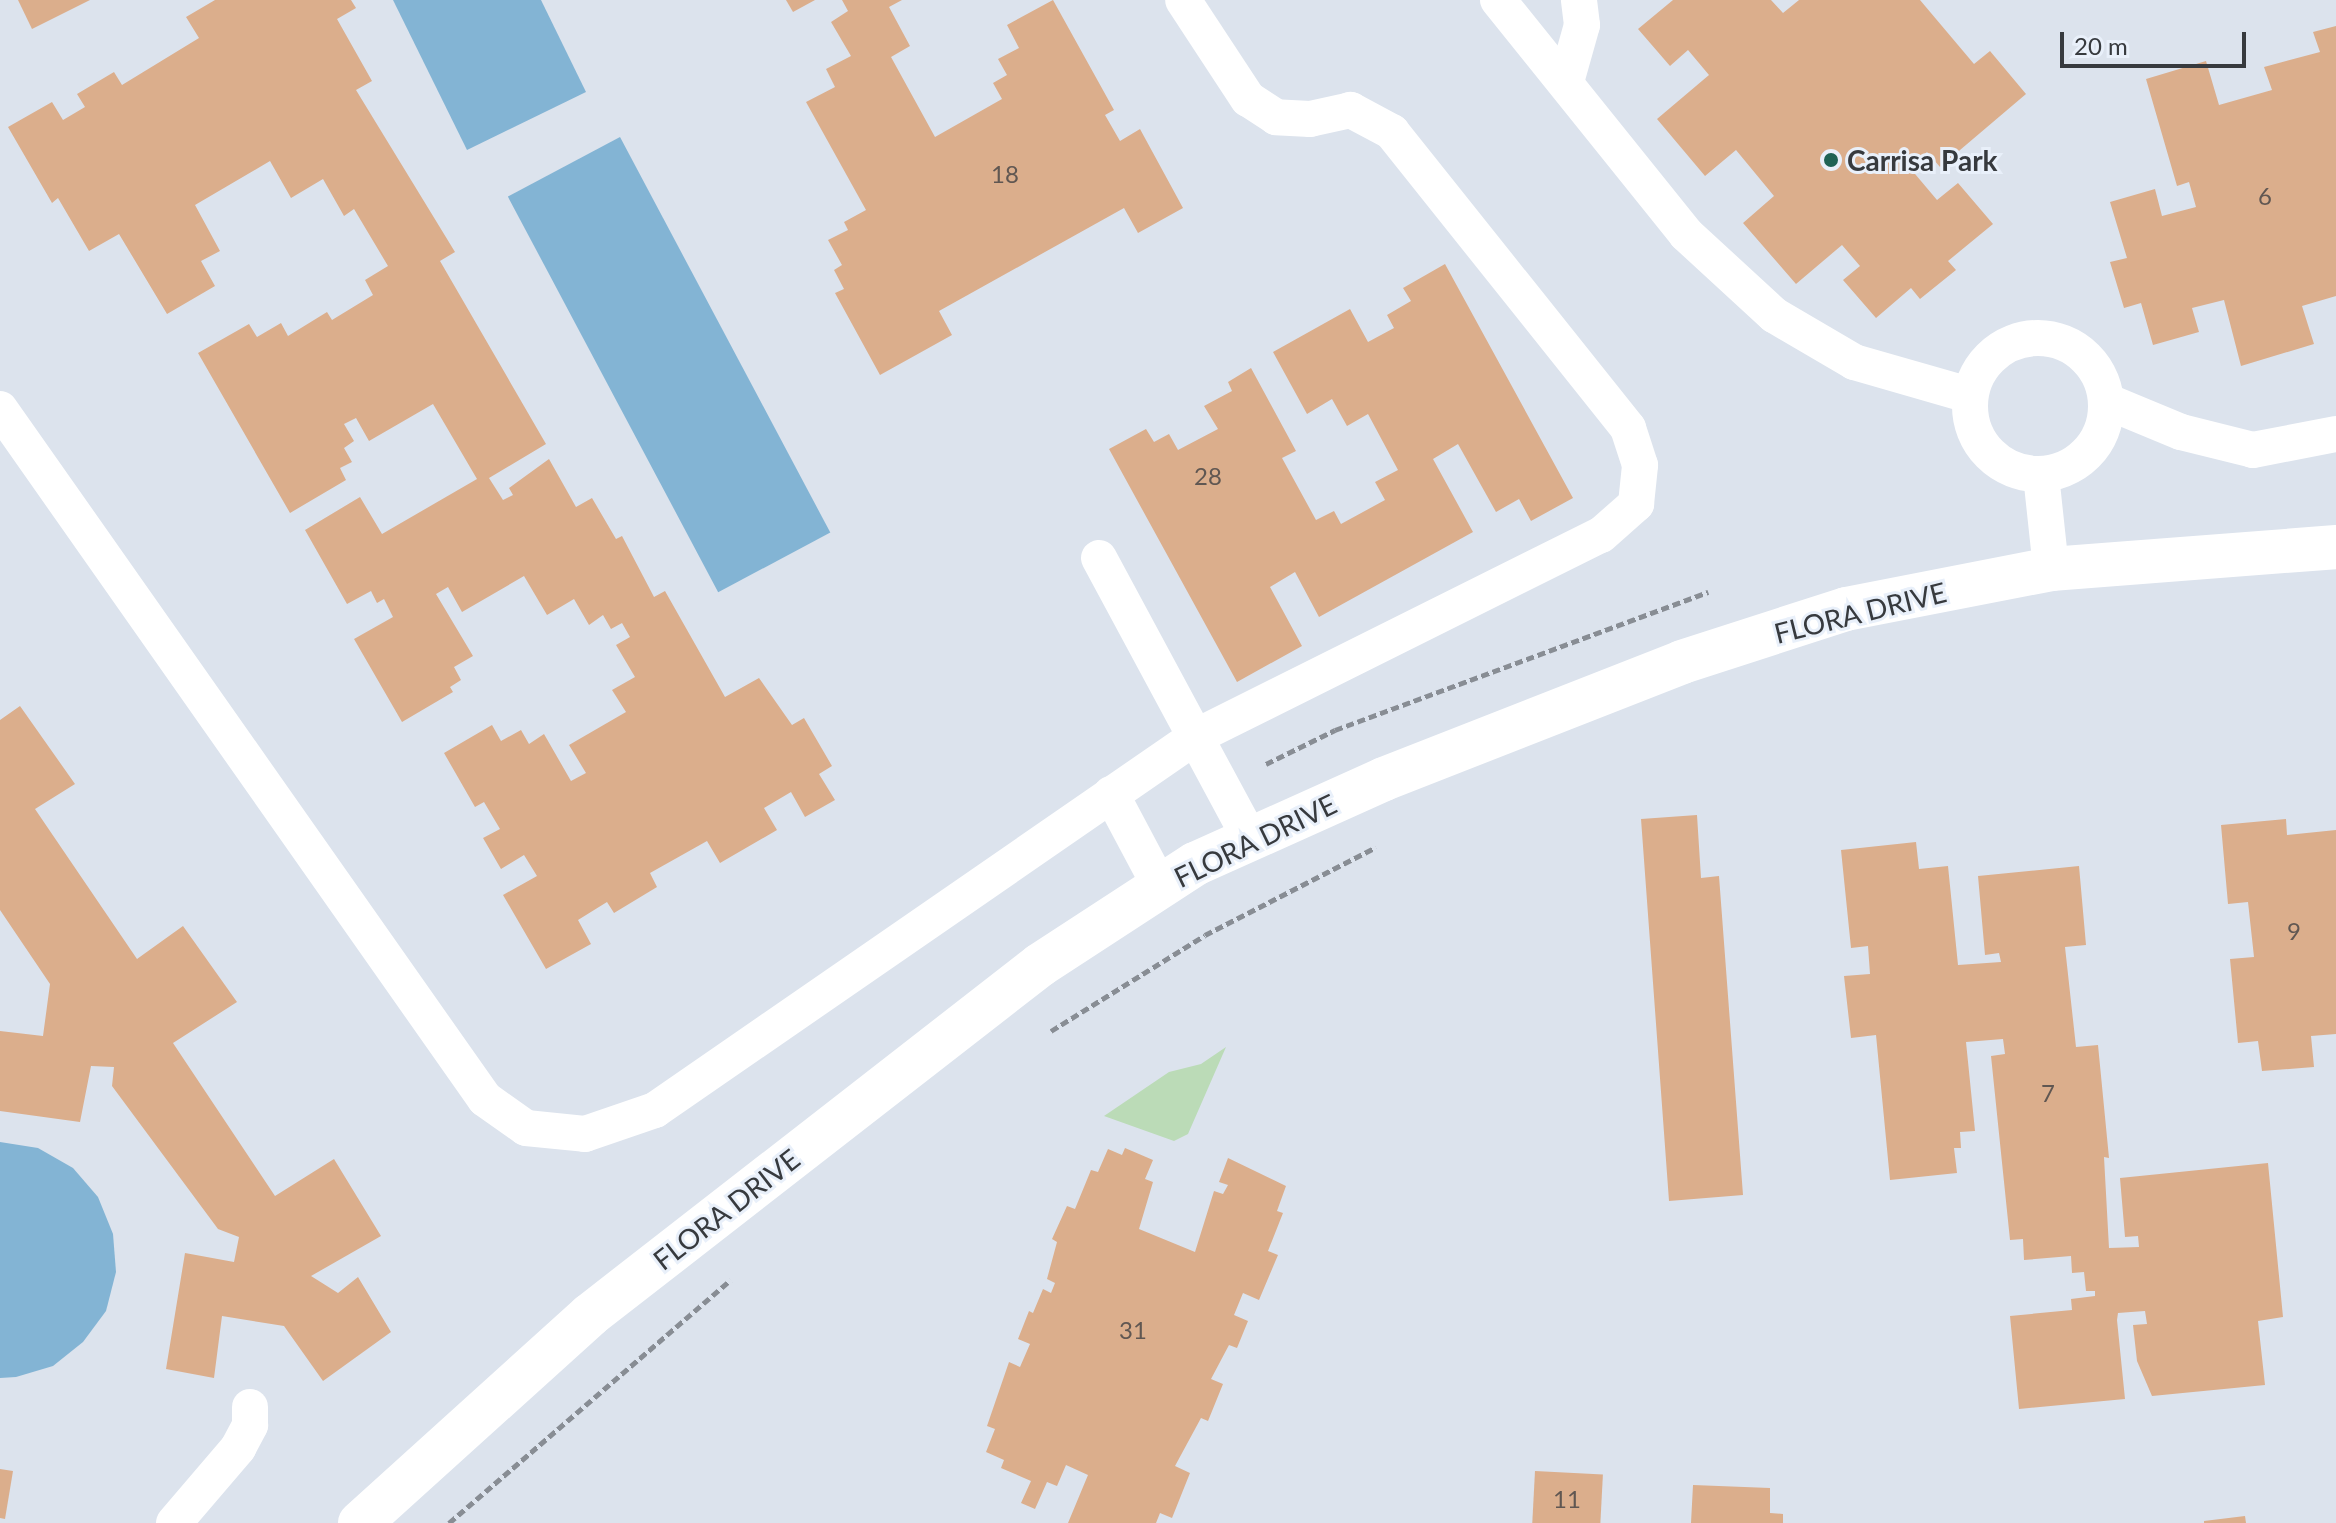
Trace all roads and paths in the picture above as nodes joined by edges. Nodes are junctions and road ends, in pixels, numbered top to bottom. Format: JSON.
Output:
{"nodes":[{"id":1,"x":1183,"y":0,"type":"edge"},
{"id":2,"x":1498,"y":0,"type":"edge"},
{"id":3,"x":1579,"y":0,"type":"edge"},
{"id":4,"x":1566,"y":82,"type":"junction"},
{"id":5,"x":1969,"y":395,"type":"junction"},
{"id":6,"x":2106,"y":401,"type":"junction"},
{"id":7,"x":0,"y":409,"type":"edge"},
{"id":8,"x":2336,"y":434,"type":"edge"},
{"id":9,"x":2041,"y":475,"type":"junction"},
{"id":10,"x":2336,"y":547,"type":"edge"},
{"id":11,"x":1099,"y":558,"type":"dead end"},
{"id":12,"x":2051,"y":569,"type":"junction"},
{"id":13,"x":1195,"y":737,"type":"junction"},
{"id":14,"x":1111,"y":794,"type":"junction"},
{"id":15,"x":1249,"y":837,"type":"junction"},
{"id":16,"x":1382,"y":844,"type":"dead end"},
{"id":17,"x":1160,"y":886,"type":"junction"},
{"id":18,"x":1048,"y":1032,"type":"dead end"},
{"id":19,"x":734,"y":1277,"type":"dead end"},
{"id":20,"x":250,"y":1407,"type":"dead end"},
{"id":21,"x":174,"y":1523,"type":"edge"},
{"id":22,"x":360,"y":1523,"type":"edge"},
{"id":23,"x":449,"y":1523,"type":"edge"}],
"edges":[{"from":1,"to":13,"type":"lane"},
{"from":2,"to":4,"type":"lane"},
{"from":3,"to":4,"type":"lane"},
{"from":4,"to":5,"type":"lane"},
{"from":5,"to":6,"type":"lane"},
{"from":5,"to":9,"type":"lane"},
{"from":6,"to":8,"type":"lane"},
{"from":6,"to":9,"type":"lane"},
{"from":7,"to":14,"type":"lane"},
{"from":9,"to":12,"type":"lane"},
{"from":10,"to":12,"type":"street","name":"FLORA DRIVE"},
{"from":11,"to":13,"type":"lane"},
{"from":12,"to":15,"type":"street","name":"FLORA DRIVE"},
{"from":13,"to":14,"type":"lane"},
{"from":13,"to":15,"type":"lane"},
{"from":14,"to":17,"type":"lane"},
{"from":15,"to":17,"type":"street","name":"FLORA DRIVE"},
{"from":16,"to":18,"type":"path"},
{"from":17,"to":22,"type":"street","name":"FLORA DRIVE"},
{"from":19,"to":23,"type":"path"},
{"from":20,"to":21,"type":"lane"}]}
